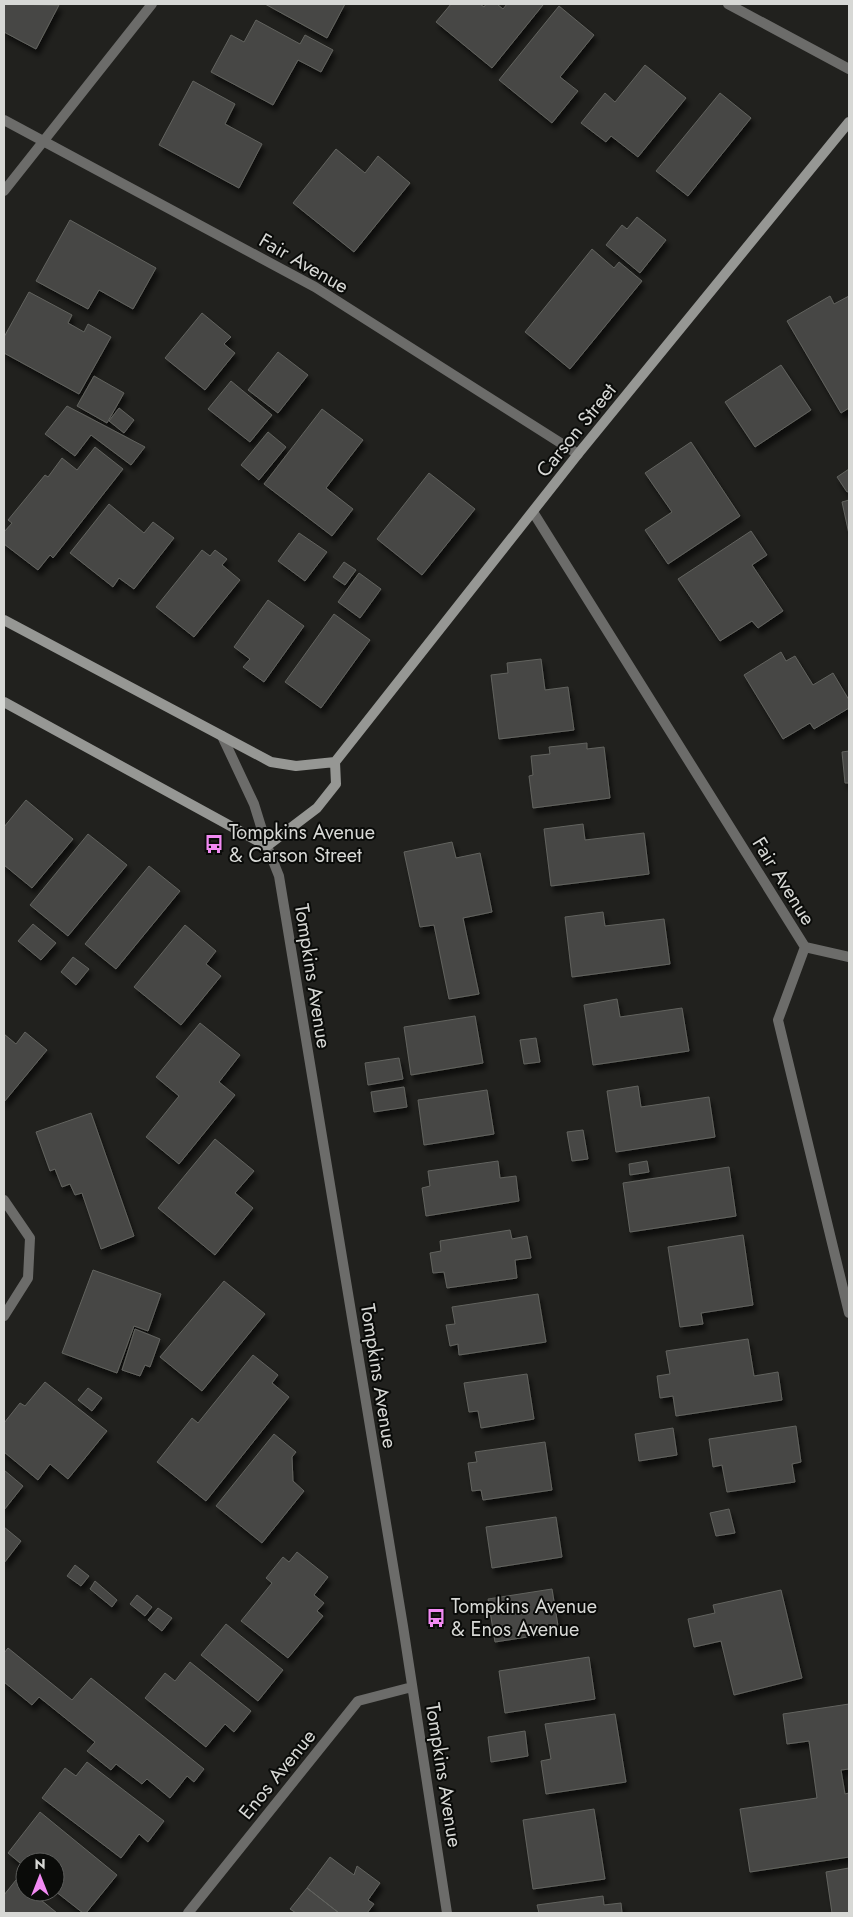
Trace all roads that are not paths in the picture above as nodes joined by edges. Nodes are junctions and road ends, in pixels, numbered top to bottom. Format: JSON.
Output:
{"nodes":[{"id":1,"x":152,"y":4,"type":"edge"},
{"id":2,"x":728,"y":4,"type":"edge"},
{"id":3,"x":849,"y":68,"type":"edge"},
{"id":4,"x":4,"y":120,"type":"edge"},
{"id":5,"x":849,"y":122,"type":"edge"},
{"id":6,"x":44,"y":141,"type":"junction"},
{"id":7,"x":4,"y":191,"type":"edge"},
{"id":8,"x":578,"y":454,"type":"junction"},
{"id":9,"x":533,"y":512,"type":"junction"},
{"id":10,"x":4,"y":620,"type":"edge"},
{"id":11,"x":4,"y":702,"type":"edge"},
{"id":12,"x":222,"y":736,"type":"junction"},
{"id":13,"x":335,"y":762,"type":"junction"},
{"id":14,"x":267,"y":846,"type":"junction"},
{"id":15,"x":804,"y":947,"type":"junction"},
{"id":16,"x":849,"y":957,"type":"edge"},
{"id":17,"x":4,"y":1200,"type":"edge"},
{"id":18,"x":849,"y":1314,"type":"edge"},
{"id":19,"x":4,"y":1316,"type":"edge"},
{"id":20,"x":412,"y":1687,"type":"junction"},
{"id":21,"x":188,"y":1913,"type":"edge"},
{"id":22,"x":447,"y":1913,"type":"edge"}],
"edges":[{"from":1,"to":6,"type":"street"},
{"from":2,"to":3,"type":"street"},
{"from":4,"to":6,"type":"street","name":"Fair Avenue"},
{"from":5,"to":8,"type":"street","name":"Carson Street"},
{"from":6,"to":7,"type":"street"},
{"from":6,"to":8,"type":"street","name":"Fair Avenue"},
{"from":8,"to":9,"type":"street","name":"Carson Street"},
{"from":9,"to":13,"type":"street","name":"Carson Street"},
{"from":9,"to":15,"type":"street","name":"Fair Avenue"},
{"from":10,"to":12,"type":"street"},
{"from":11,"to":14,"type":"street"},
{"from":12,"to":13,"type":"street"},
{"from":12,"to":14,"type":"street","name":"Tompkins Avenue"},
{"from":13,"to":14,"type":"street"},
{"from":14,"to":20,"type":"street","name":"Tompkins Avenue"},
{"from":15,"to":16,"type":"street"},
{"from":15,"to":18,"type":"street","name":"Fair Avenue"},
{"from":17,"to":19,"type":"street"},
{"from":20,"to":21,"type":"street","name":"Enos Avenue"},
{"from":20,"to":22,"type":"street","name":"Tompkins Avenue"}]}
